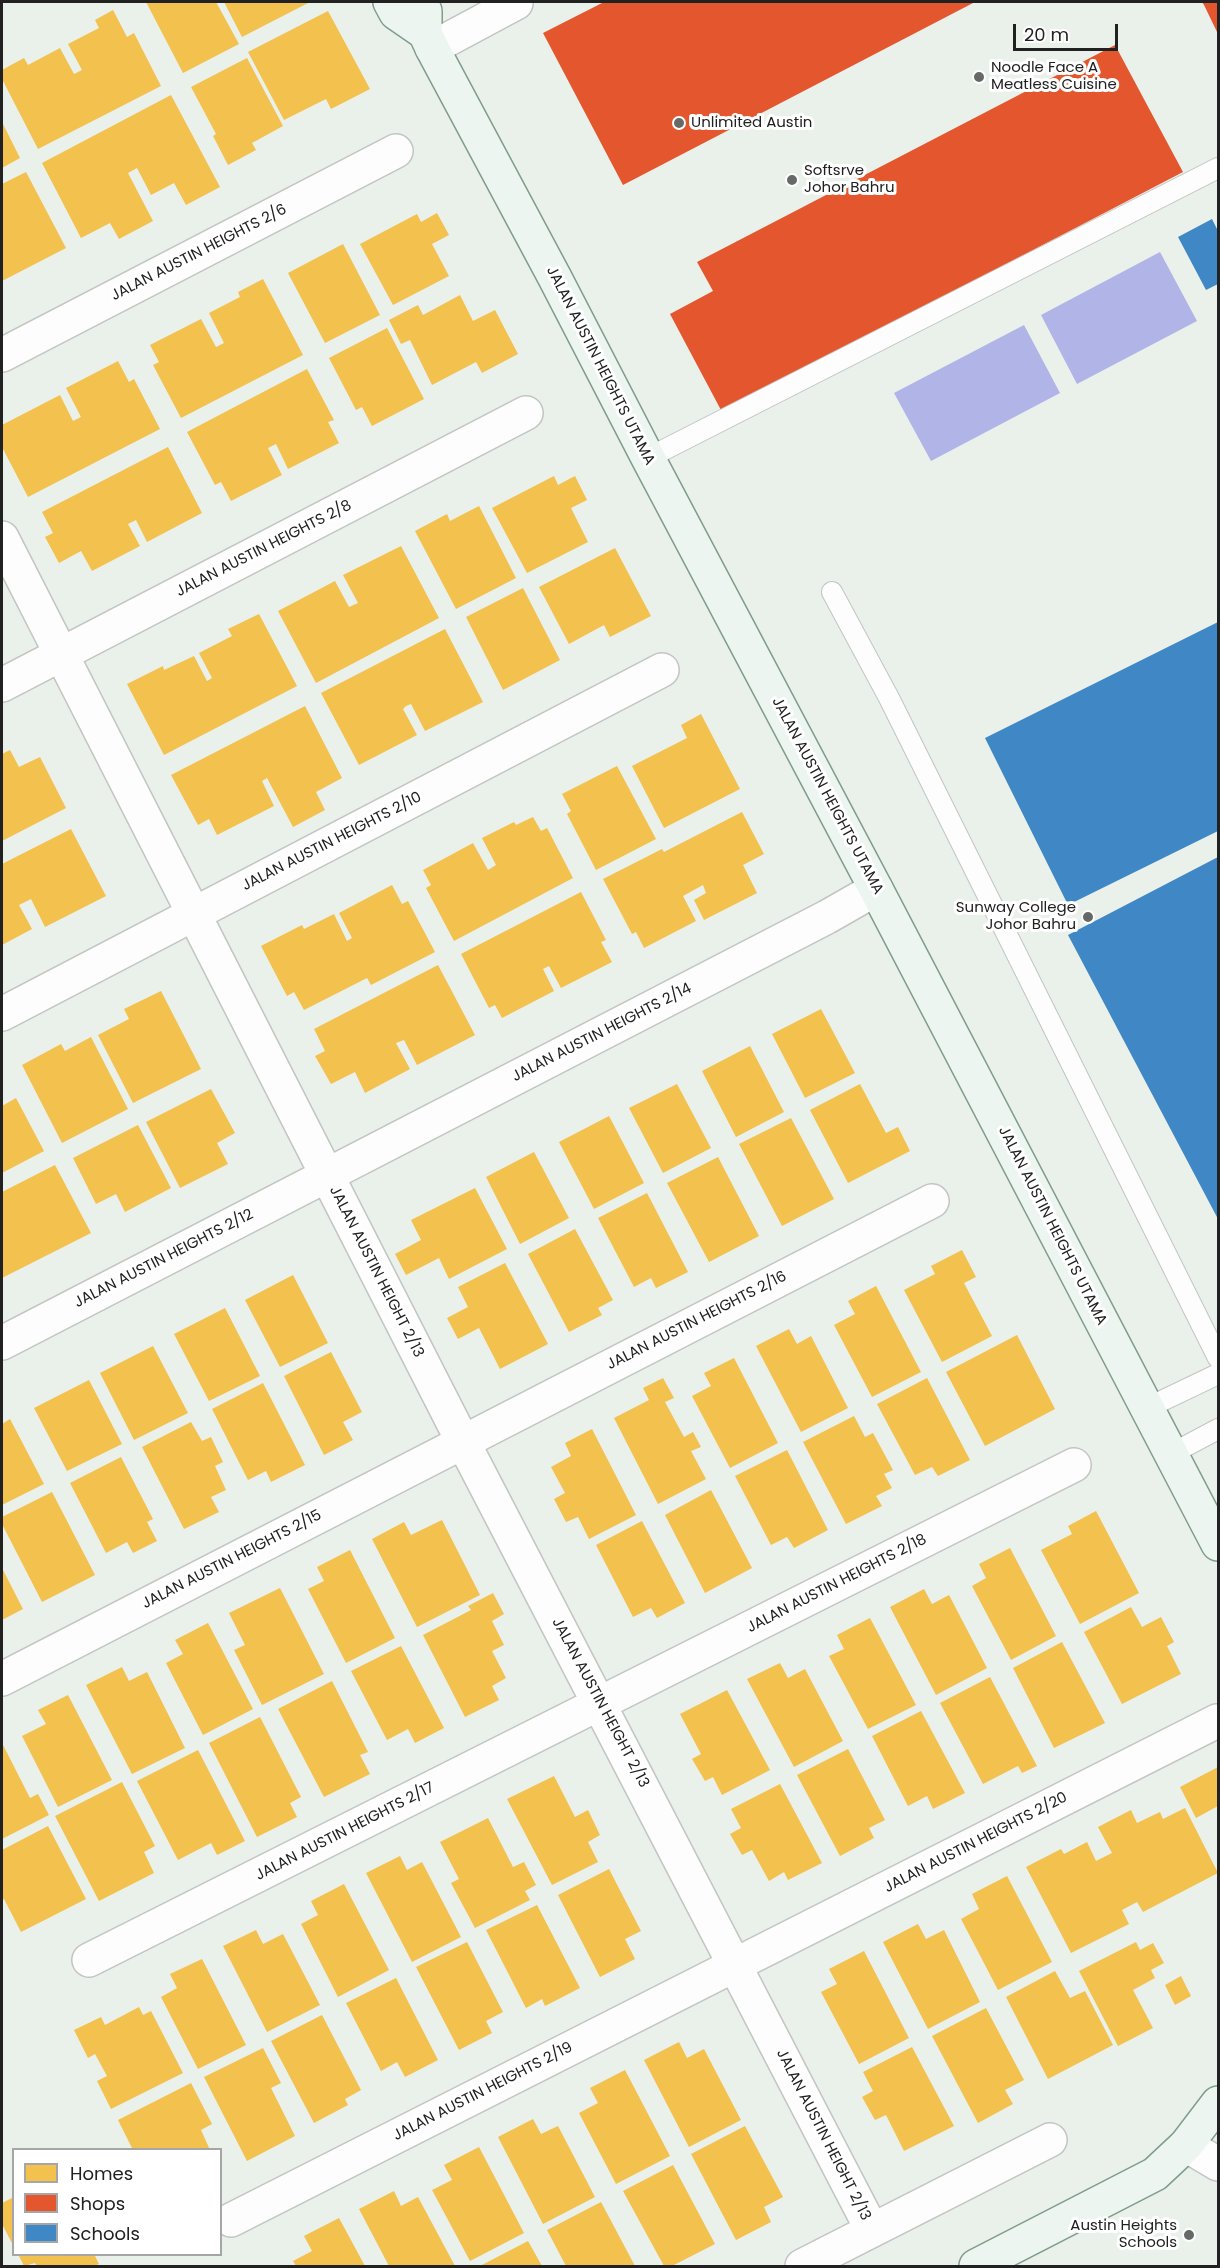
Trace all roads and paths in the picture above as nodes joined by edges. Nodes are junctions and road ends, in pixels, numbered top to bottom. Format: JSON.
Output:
{"nodes":[{"id":1,"x":390,"y":2,"type":"edge"},
{"id":2,"x":421,"y":2,"type":"edge"},
{"id":3,"x":516,"y":2,"type":"edge"},
{"id":4,"x":429,"y":41,"type":"junction"},
{"id":5,"x":396,"y":151,"type":"dead end"},
{"id":6,"x":1218,"y":168,"type":"edge"},
{"id":7,"x":2,"y":355,"type":"edge"},
{"id":8,"x":526,"y":413,"type":"dead end"},
{"id":9,"x":648,"y":458,"type":"junction"},
{"id":10,"x":2,"y":538,"type":"edge"},
{"id":11,"x":832,"y":592,"type":"dead end"},
{"id":12,"x":61,"y":654,"type":"junction"},
{"id":13,"x":662,"y":670,"type":"dead end"},
{"id":14,"x":2,"y":685,"type":"edge"},
{"id":15,"x":876,"y":889,"type":"junction"},
{"id":16,"x":194,"y":914,"type":"junction"},
{"id":17,"x":2,"y":1014,"type":"edge"},
{"id":18,"x":327,"y":1176,"type":"junction"},
{"id":19,"x":932,"y":1201,"type":"dead end"},
{"id":20,"x":2,"y":1343,"type":"edge"},
{"id":21,"x":1218,"y":1358,"type":"edge"},
{"id":22,"x":1218,"y":1374,"type":"edge"},
{"id":23,"x":1147,"y":1408,"type":"junction"},
{"id":24,"x":1218,"y":1429,"type":"edge"},
{"id":25,"x":463,"y":1442,"type":"junction"},
{"id":26,"x":1171,"y":1454,"type":"junction"},
{"id":27,"x":1074,"y":1465,"type":"dead end"},
{"id":28,"x":1218,"y":1544,"type":"edge"},
{"id":29,"x":2,"y":1679,"type":"edge"},
{"id":30,"x":600,"y":1703,"type":"junction"},
{"id":31,"x":1217,"y":1721,"type":"dead end"},
{"id":32,"x":89,"y":1960,"type":"dead end"},
{"id":33,"x":736,"y":1965,"type":"junction"},
{"id":34,"x":1218,"y":2103,"type":"edge"},
{"id":35,"x":1050,"y":2140,"type":"dead end"},
{"id":36,"x":1186,"y":2145,"type":"junction"},
{"id":37,"x":1218,"y":2164,"type":"edge"},
{"id":38,"x":231,"y":2220,"type":"dead end"},
{"id":39,"x":872,"y":2230,"type":"junction"},
{"id":40,"x":802,"y":2266,"type":"edge"},
{"id":41,"x":976,"y":2266,"type":"edge"}],
"edges":[{"from":1,"to":4,"type":"street"},
{"from":2,"to":4,"type":"street"},
{"from":3,"to":4,"type":"street"},
{"from":4,"to":9,"type":"street","name":"JALAN AUSTIN HEIGHTS UTAMA"},
{"from":5,"to":7,"type":"street","name":"JALAN AUSTIN HEIGHTS 2/6"},
{"from":6,"to":9,"type":"lane"},
{"from":8,"to":12,"type":"street","name":"JALAN AUSTIN HEIGHTS 2/8"},
{"from":9,"to":15,"type":"street","name":"JALAN AUSTIN HEIGHTS UTAMA"},
{"from":10,"to":12,"type":"street","name":"JALAN AUSTIN HEIGHT 2/13"},
{"from":11,"to":21,"type":"lane"},
{"from":12,"to":14,"type":"street","name":"JALAN AUSTIN HEIGHTS 2/8"},
{"from":12,"to":16,"type":"street","name":"JALAN AUSTIN HEIGHT 2/13"},
{"from":13,"to":16,"type":"street","name":"JALAN AUSTIN HEIGHTS 2/10"},
{"from":15,"to":18,"type":"street","name":"JALAN AUSTIN HEIGHTS 2/14"},
{"from":15,"to":23,"type":"street","name":"JALAN AUSTIN HEIGHTS UTAMA"},
{"from":16,"to":17,"type":"street","name":"JALAN AUSTIN HEIGHTS 2/10"},
{"from":16,"to":18,"type":"street","name":"JALAN AUSTIN HEIGHT 2/13"},
{"from":18,"to":20,"type":"street","name":"JALAN AUSTIN HEIGHTS 2/12"},
{"from":18,"to":25,"type":"street","name":"JALAN AUSTIN HEIGHT 2/13"},
{"from":19,"to":25,"type":"street","name":"JALAN AUSTIN HEIGHTS 2/16"},
{"from":22,"to":23,"type":"lane"},
{"from":23,"to":26,"type":"street","name":"JALAN AUSTIN HEIGHTS UTAMA"},
{"from":24,"to":26,"type":"lane"},
{"from":25,"to":29,"type":"street","name":"JALAN AUSTIN HEIGHTS 2/15"},
{"from":25,"to":30,"type":"street","name":"JALAN AUSTIN HEIGHT 2/13"},
{"from":26,"to":28,"type":"street","name":"JALAN AUSTIN HEIGHTS UTAMA"},
{"from":27,"to":30,"type":"street","name":"JALAN AUSTIN HEIGHTS 2/18"},
{"from":30,"to":32,"type":"street","name":"JALAN AUSTIN HEIGHTS 2/17"},
{"from":30,"to":33,"type":"street","name":"JALAN AUSTIN HEIGHT 2/13"},
{"from":31,"to":33,"type":"street","name":"JALAN AUSTIN HEIGHTS 2/20"},
{"from":33,"to":38,"type":"street","name":"JALAN AUSTIN HEIGHTS 2/19"},
{"from":33,"to":39,"type":"street","name":"JALAN AUSTIN HEIGHT 2/13"},
{"from":34,"to":36,"type":"street"},
{"from":35,"to":39,"type":"street"},
{"from":36,"to":37,"type":"street"},
{"from":36,"to":41,"type":"street"},
{"from":39,"to":40,"type":"street"}]}
